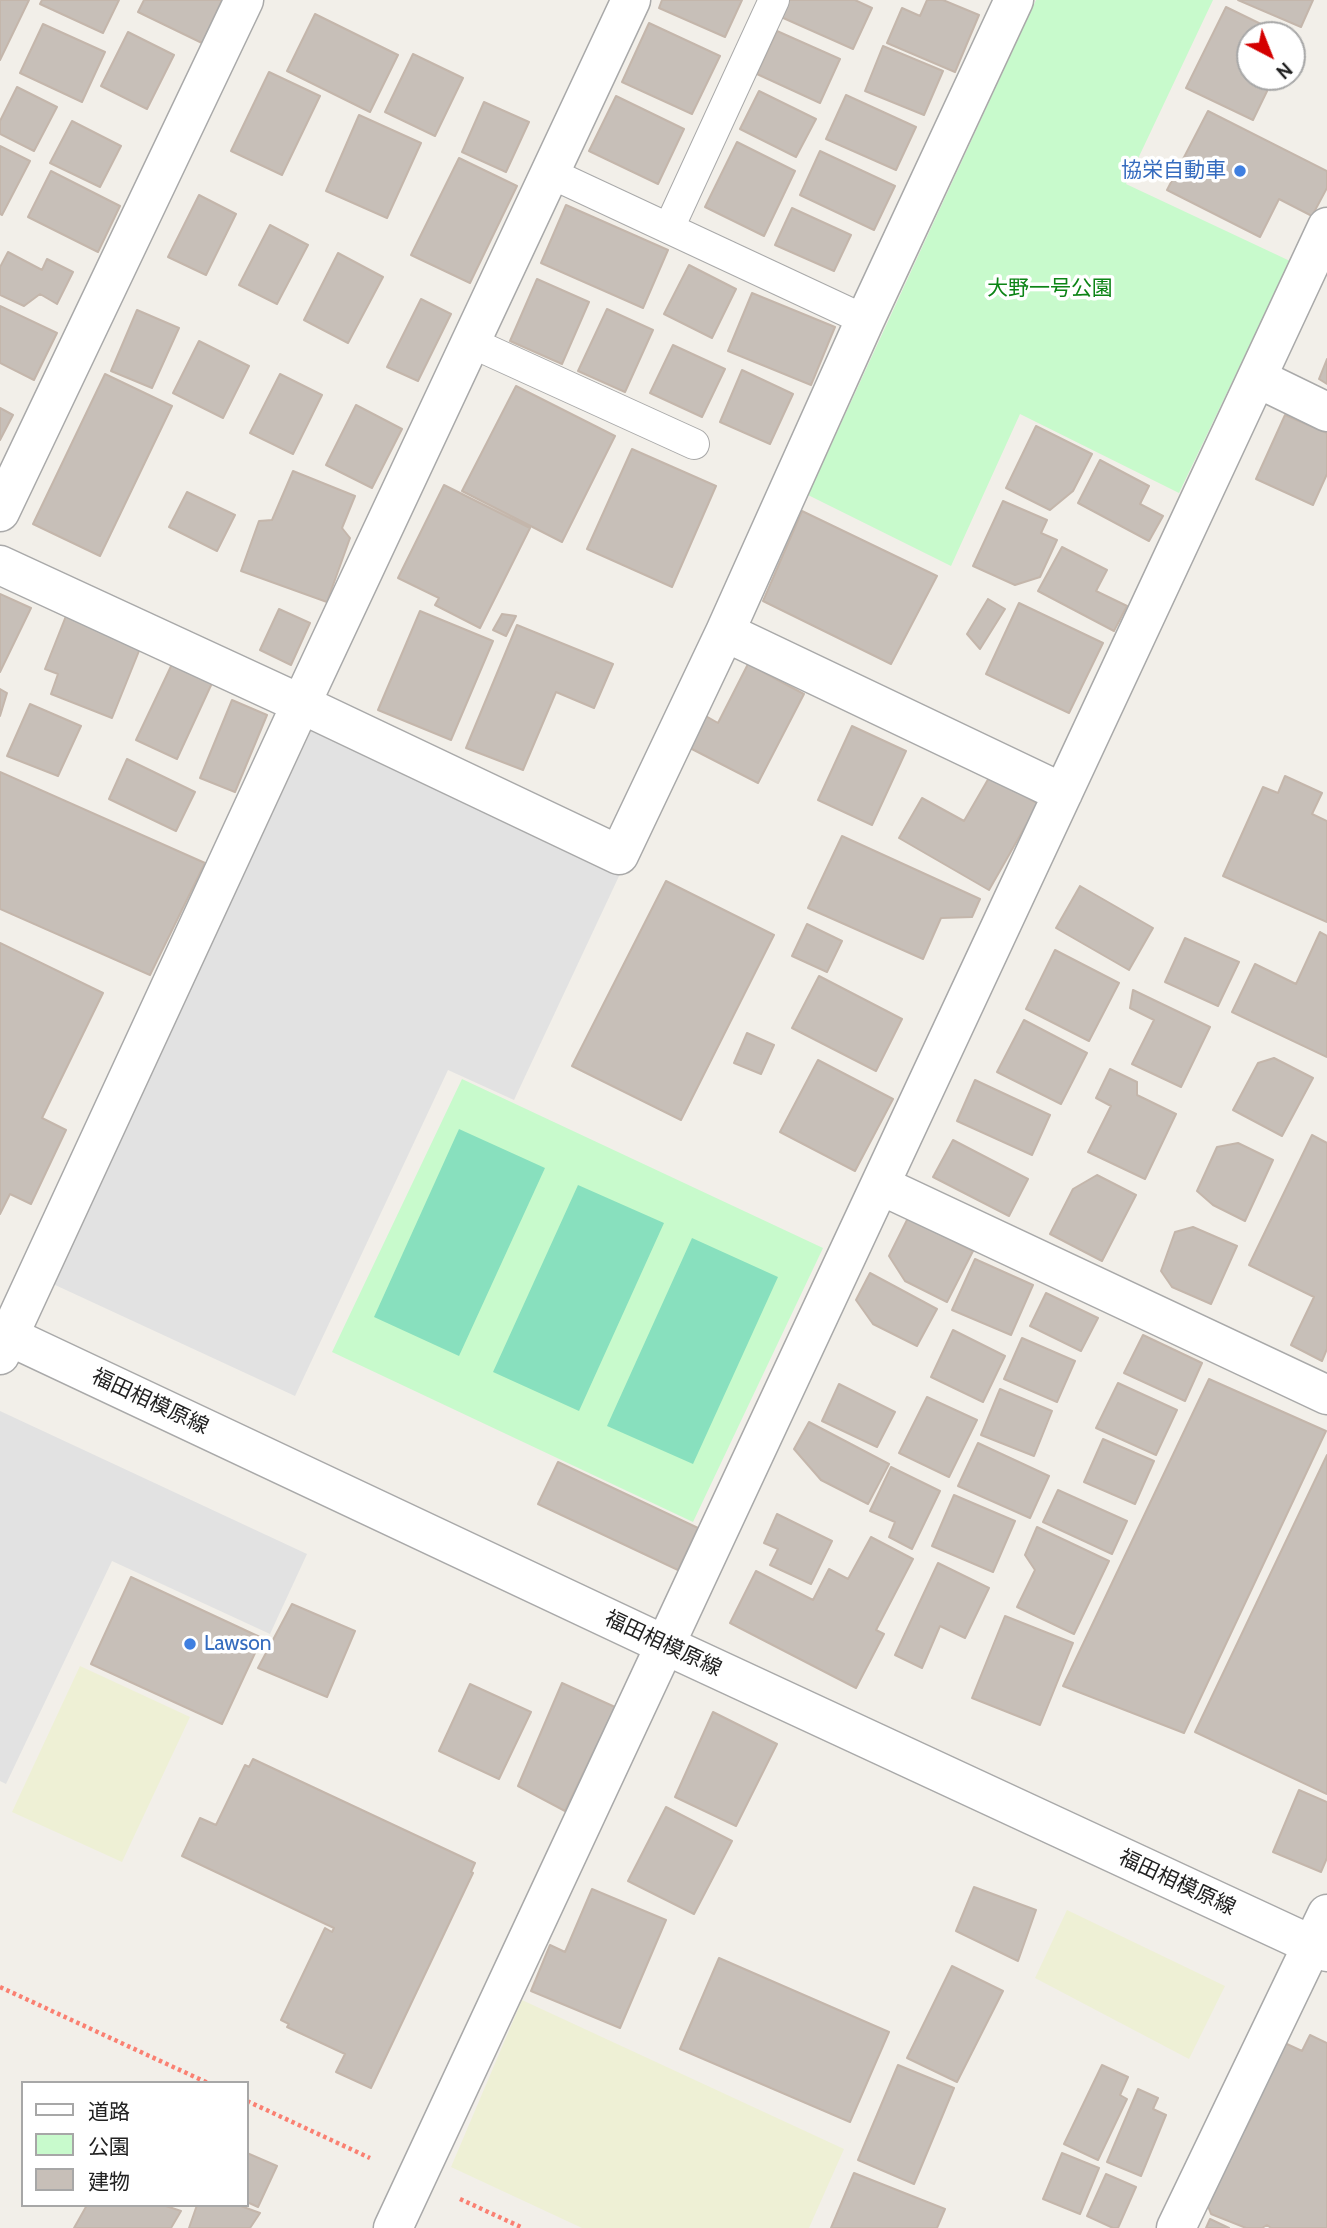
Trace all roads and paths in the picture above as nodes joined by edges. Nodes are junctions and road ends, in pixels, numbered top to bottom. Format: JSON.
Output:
{"nodes":[{"id":1,"x":244,"y":0,"type":"edge"},
{"id":2,"x":631,"y":0,"type":"edge"},
{"id":3,"x":774,"y":0,"type":"edge"},
{"id":4,"x":1014,"y":0,"type":"edge"},
{"id":5,"x":550,"y":173,"type":"junction"},
{"id":6,"x":1327,"y":227,"type":"edge"},
{"id":7,"x":669,"y":228,"type":"junction"},
{"id":8,"x":865,"y":320,"type":"junction"},
{"id":9,"x":470,"y":342,"type":"junction"},
{"id":10,"x":1257,"y":378,"type":"junction"},
{"id":11,"x":1327,"y":412,"type":"edge"},
{"id":12,"x":694,"y":444,"type":"dead end"},
{"id":13,"x":0,"y":512,"type":"edge"},
{"id":14,"x":0,"y":565,"type":"edge"},
{"id":15,"x":725,"y":632,"type":"junction"},
{"id":16,"x":301,"y":704,"type":"junction"},
{"id":17,"x":1063,"y":793,"type":"junction"},
{"id":18,"x":880,"y":1185,"type":"junction"},
{"id":19,"x":3,"y":1341,"type":"edge"},
{"id":20,"x":1327,"y":1395,"type":"edge"},
{"id":21,"x":665,"y":1645,"type":"junction"},
{"id":22,"x":1322,"y":1938,"type":"edge"},
{"id":23,"x":0,"y":1987,"type":"edge"},
{"id":24,"x":204,"y":2081,"type":"edge"},
{"id":25,"x":393,"y":2228,"type":"edge"},
{"id":26,"x":1176,"y":2228,"type":"edge"}],
"edges":[{"from":1,"to":13,"type":"street"},
{"from":2,"to":5,"type":"street"},
{"from":3,"to":7,"type":"lane"},
{"from":4,"to":8,"type":"street"},
{"from":5,"to":7,"type":"lane"},
{"from":5,"to":9,"type":"street"},
{"from":6,"to":10,"type":"street"},
{"from":7,"to":8,"type":"lane"},
{"from":8,"to":15,"type":"street"},
{"from":9,"to":12,"type":"lane"},
{"from":9,"to":16,"type":"street"},
{"from":10,"to":11,"type":"street"},
{"from":10,"to":17,"type":"street"},
{"from":14,"to":16,"type":"street"},
{"from":15,"to":16,"type":"street"},
{"from":15,"to":17,"type":"street"},
{"from":16,"to":19,"type":"street"},
{"from":17,"to":18,"type":"street"},
{"from":18,"to":20,"type":"street"},
{"from":18,"to":21,"type":"street"},
{"from":19,"to":21,"type":"street","name":"福田相模原線"},
{"from":21,"to":22,"type":"street","name":"福田相模原線"},
{"from":21,"to":25,"type":"street"},
{"from":22,"to":26,"type":"street"},
{"from":23,"to":24,"type":"path"}]}
